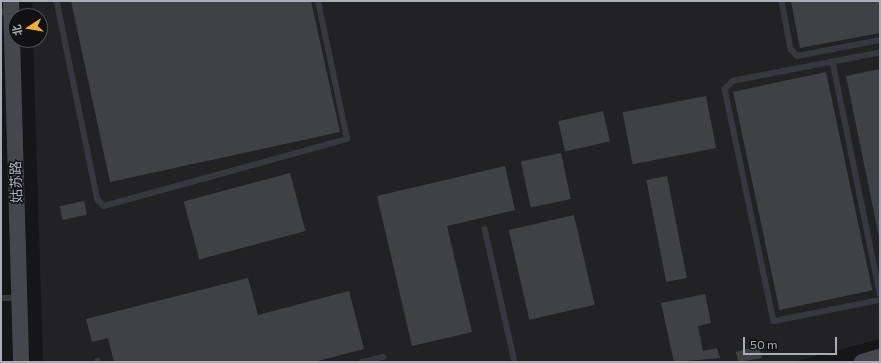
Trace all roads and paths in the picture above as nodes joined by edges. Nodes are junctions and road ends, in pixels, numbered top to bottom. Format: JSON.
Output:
{"nodes":[{"id":1,"x":57,"y":1,"type":"edge"},
{"id":2,"x":318,"y":1,"type":"edge"},
{"id":3,"x":782,"y":1,"type":"edge"},
{"id":4,"x":7,"y":15,"type":"edge"},
{"id":5,"x":880,"y":40,"type":"edge"},
{"id":6,"x":880,"y":53,"type":"edge"},
{"id":7,"x":833,"y":62,"type":"junction"},
{"id":8,"x":485,"y":229,"type":"dead end"},
{"id":9,"x":880,"y":292,"type":"edge"},
{"id":10,"x":1,"y":298,"type":"edge"},
{"id":11,"x":19,"y":298,"type":"junction"},
{"id":12,"x":880,"y":300,"type":"edge"},
{"id":13,"x":383,"y":357,"type":"dead end"},
{"id":14,"x":880,"y":357,"type":"edge"},
{"id":15,"x":21,"y":362,"type":"edge"},
{"id":16,"x":362,"y":362,"type":"edge"},
{"id":17,"x":515,"y":362,"type":"edge"},
{"id":18,"x":862,"y":362,"type":"edge"}],
"edges":[{"from":1,"to":2,"type":"lane"},
{"from":3,"to":5,"type":"lane"},
{"from":4,"to":11,"type":"street","name":"姑苏路"},
{"from":6,"to":7,"type":"lane"},
{"from":7,"to":9,"type":"lane"},
{"from":7,"to":12,"type":"lane"},
{"from":8,"to":17,"type":"lane"},
{"from":10,"to":11,"type":"lane"},
{"from":11,"to":15,"type":"street","name":"姑苏路"},
{"from":13,"to":16,"type":"lane"},
{"from":14,"to":18,"type":"street"}]}
